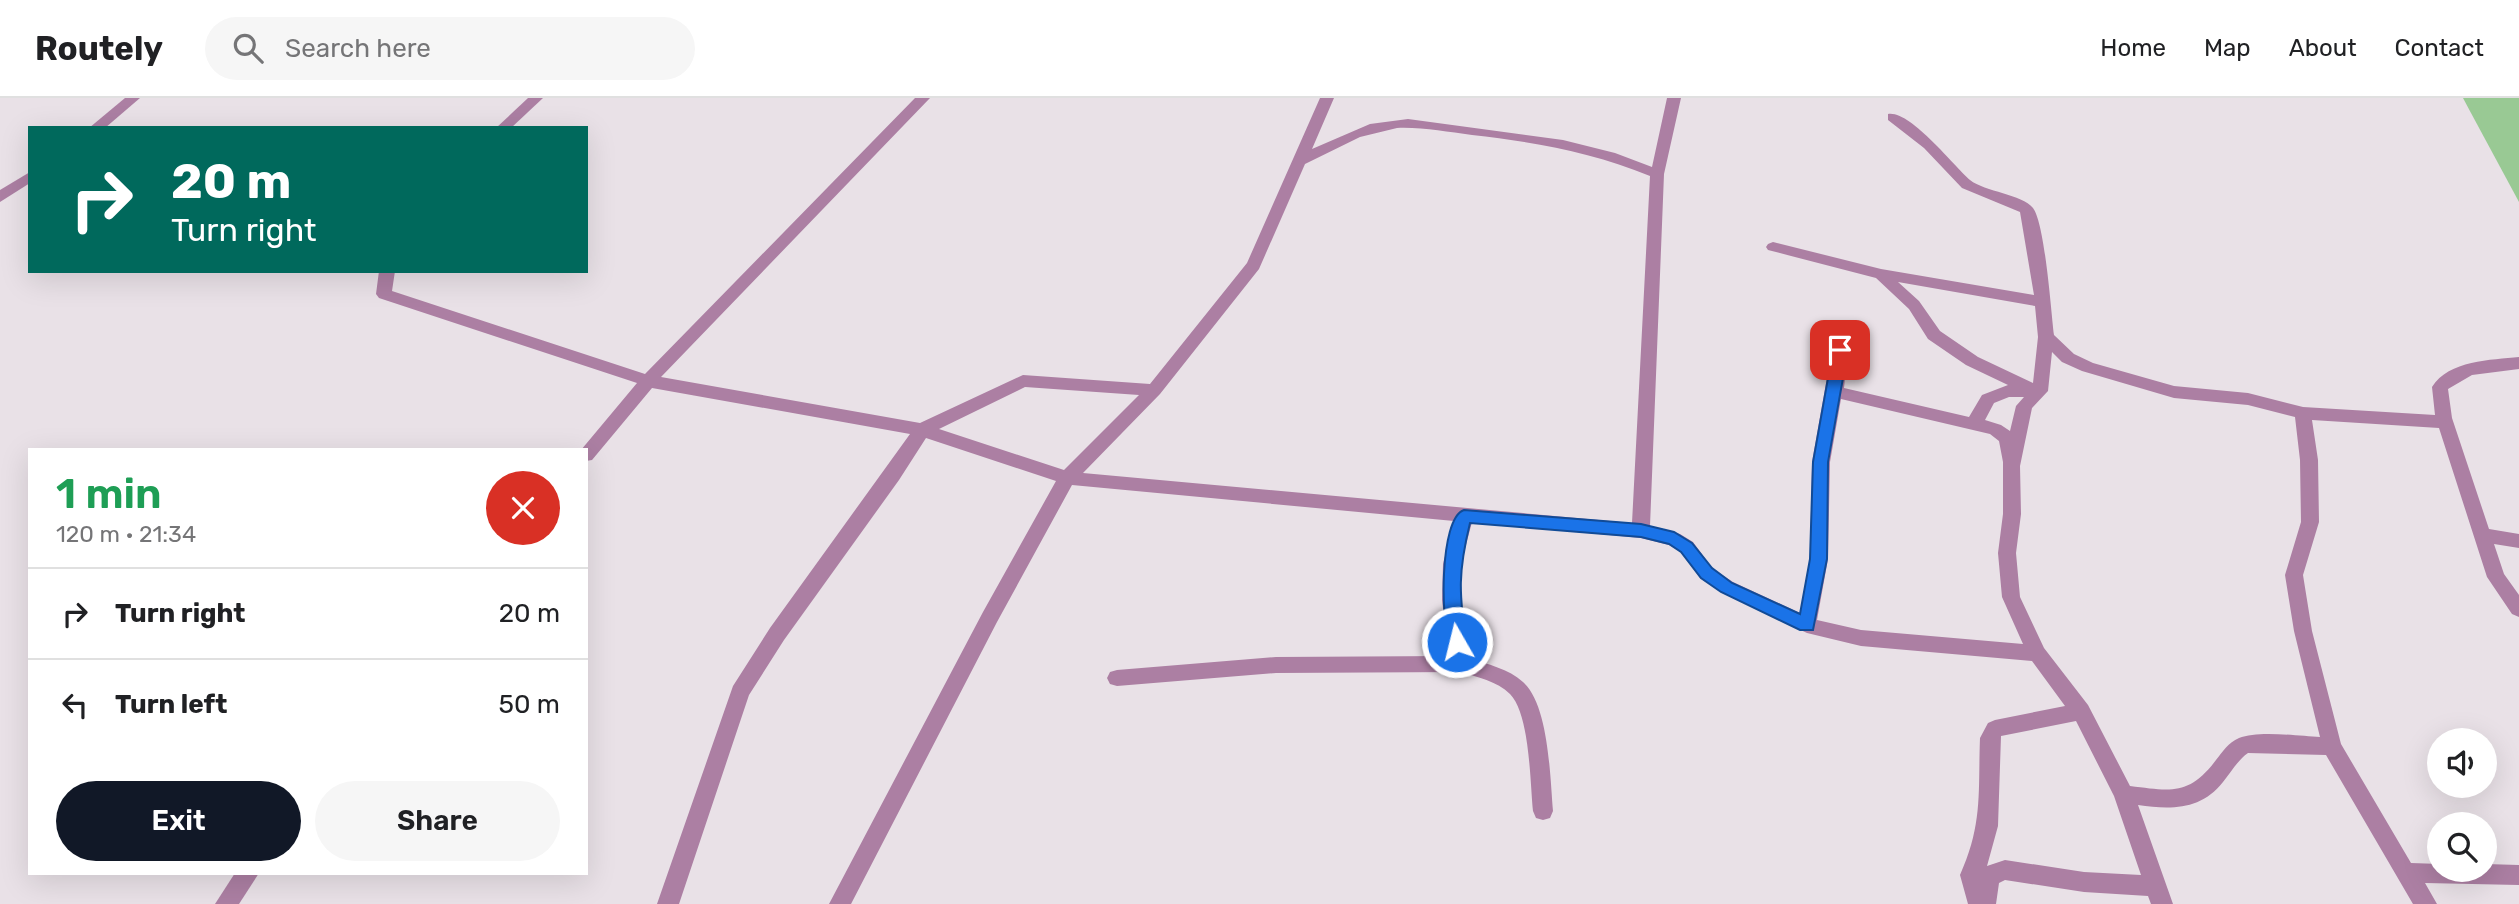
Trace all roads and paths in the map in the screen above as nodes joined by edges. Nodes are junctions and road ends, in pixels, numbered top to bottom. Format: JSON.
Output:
{"nodes":[{"id":1,"x":133,"y":98,"type":"edge"},
{"id":2,"x":536,"y":98,"type":"edge"},
{"id":3,"x":923,"y":98,"type":"edge"},
{"id":4,"x":1327,"y":98,"type":"edge"},
{"id":5,"x":1674,"y":98,"type":"edge"},
{"id":6,"x":1892,"y":117,"type":"dead end"},
{"id":7,"x":98,"y":126,"type":"edge"},
{"id":8,"x":505,"y":126,"type":"edge"},
{"id":9,"x":1297,"y":163,"type":"junction"},
{"id":10,"x":1657,"y":174,"type":"junction"},
{"id":11,"x":28,"y":177,"type":"edge"},
{"id":12,"x":0,"y":197,"type":"edge"},
{"id":13,"x":1773,"y":247,"type":"dead end"},
{"id":14,"x":387,"y":273,"type":"edge"},
{"id":15,"x":1881,"y":274,"type":"junction"},
{"id":16,"x":2040,"y":301,"type":"junction"},
{"id":17,"x":1842,"y":331,"type":"dead end"},
{"id":18,"x":2046,"y":337,"type":"junction"},
{"id":19,"x":2519,"y":363,"type":"edge"},
{"id":20,"x":648,"y":381,"type":"junction"},
{"id":21,"x":1154,"y":390,"type":"junction"},
{"id":22,"x":1833,"y":391,"type":"junction"},
{"id":23,"x":2038,"y":391,"type":"junction"},
{"id":24,"x":2303,"y":413,"type":"junction"},
{"id":25,"x":2446,"y":422,"type":"junction"},
{"id":26,"x":1975,"y":424,"type":"junction"},
{"id":27,"x":922,"y":430,"type":"junction"},
{"id":28,"x":588,"y":453,"type":"edge"},
{"id":29,"x":2011,"y":466,"type":"junction"},
{"id":30,"x":1067,"y":478,"type":"junction"},
{"id":31,"x":1464,"y":517,"type":"junction"},
{"id":32,"x":1641,"y":531,"type":"junction"},
{"id":33,"x":2482,"y":535,"type":"junction"},
{"id":34,"x":2519,"y":541,"type":"edge"},
{"id":35,"x":2519,"y":609,"type":"edge"},
{"id":36,"x":1807,"y":625,"type":"junction"},
{"id":37,"x":2037,"y":653,"type":"junction"},
{"id":38,"x":1460,"y":664,"type":"junction"},
{"id":39,"x":1117,"y":678,"type":"dead end"},
{"id":40,"x":2081,"y":711,"type":"junction"},
{"id":41,"x":2332,"y":746,"type":"junction"},
{"id":42,"x":2124,"y":794,"type":"junction"},
{"id":43,"x":1543,"y":811,"type":"dead end"},
{"id":44,"x":2405,"y":873,"type":"junction"},
{"id":45,"x":2519,"y":874,"type":"edge"},
{"id":46,"x":247,"y":875,"type":"edge"},
{"id":47,"x":2159,"y":895,"type":"edge"},
{"id":48,"x":226,"y":904,"type":"edge"},
{"id":49,"x":668,"y":904,"type":"edge"},
{"id":50,"x":840,"y":904,"type":"edge"},
{"id":51,"x":1979,"y":904,"type":"edge"},
{"id":52,"x":1985,"y":904,"type":"edge"},
{"id":53,"x":2426,"y":904,"type":"edge"}],
"edges":[{"from":1,"to":7,"type":"street"},
{"from":2,"to":8,"type":"street"},
{"from":3,"to":20,"type":"street"},
{"from":4,"to":9,"type":"street"},
{"from":5,"to":10,"type":"street"},
{"from":6,"to":16,"type":"street"},
{"from":9,"to":10,"type":"street"},
{"from":9,"to":21,"type":"street"},
{"from":10,"to":32,"type":"street"},
{"from":11,"to":12,"type":"street"},
{"from":13,"to":15,"type":"street"},
{"from":14,"to":20,"type":"street"},
{"from":15,"to":16,"type":"street"},
{"from":15,"to":23,"type":"street"},
{"from":16,"to":18,"type":"street"},
{"from":17,"to":22,"type":"street"},
{"from":18,"to":23,"type":"street"},
{"from":18,"to":24,"type":"street"},
{"from":19,"to":25,"type":"street"},
{"from":20,"to":27,"type":"street"},
{"from":20,"to":28,"type":"street"},
{"from":21,"to":27,"type":"street"},
{"from":21,"to":30,"type":"street"},
{"from":22,"to":26,"type":"street"},
{"from":22,"to":36,"type":"street"},
{"from":23,"to":26,"type":"street"},
{"from":23,"to":29,"type":"street"},
{"from":24,"to":25,"type":"street"},
{"from":24,"to":41,"type":"street"},
{"from":25,"to":33,"type":"street"},
{"from":26,"to":29,"type":"street"},
{"from":27,"to":30,"type":"street"},
{"from":27,"to":49,"type":"street"},
{"from":29,"to":37,"type":"street"},
{"from":30,"to":31,"type":"street"},
{"from":30,"to":50,"type":"street"},
{"from":31,"to":32,"type":"street"},
{"from":31,"to":38,"type":"street"},
{"from":32,"to":36,"type":"street"},
{"from":33,"to":34,"type":"street"},
{"from":33,"to":35,"type":"street"},
{"from":36,"to":37,"type":"street"},
{"from":37,"to":40,"type":"street"},
{"from":38,"to":39,"type":"street"},
{"from":38,"to":43,"type":"street"},
{"from":40,"to":42,"type":"street"},
{"from":40,"to":51,"type":"street"},
{"from":41,"to":42,"type":"street"},
{"from":41,"to":44,"type":"street"},
{"from":42,"to":47,"type":"street"},
{"from":44,"to":45,"type":"street"},
{"from":44,"to":53,"type":"street"},
{"from":46,"to":48,"type":"street"},
{"from":47,"to":52,"type":"street"}]}
